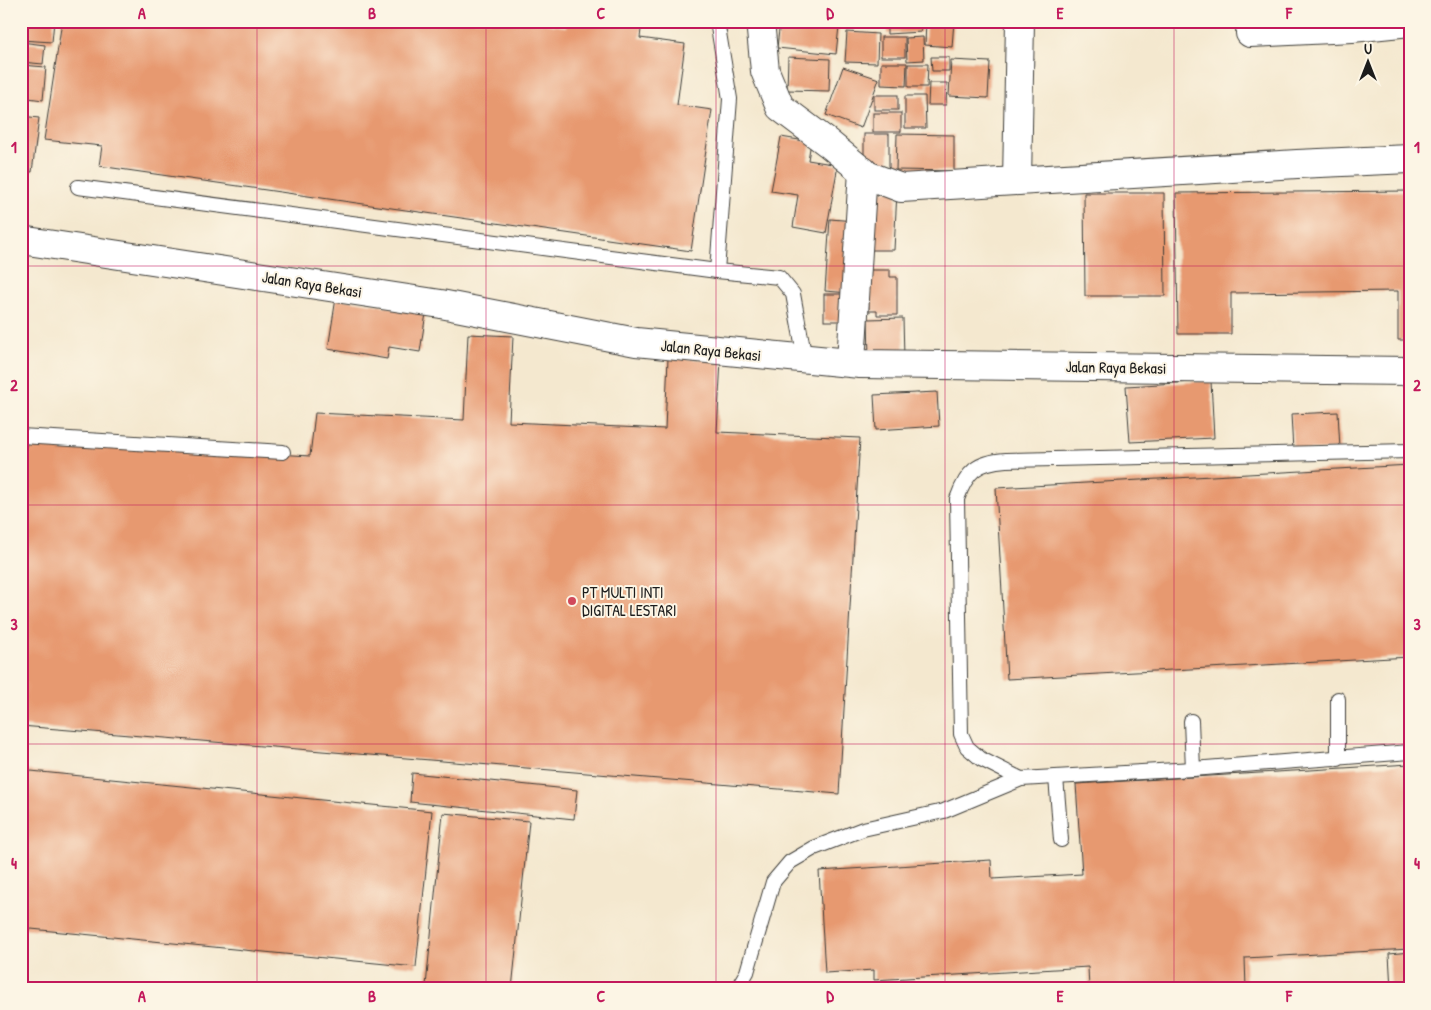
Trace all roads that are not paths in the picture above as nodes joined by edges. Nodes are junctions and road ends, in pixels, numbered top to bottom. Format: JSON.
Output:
{"nodes":[{"id":1,"x":717,"y":21,"type":"edge"},
{"id":2,"x":760,"y":21,"type":"edge"},
{"id":3,"x":1020,"y":21,"type":"edge"},
{"id":4,"x":1410,"y":22,"type":"edge"},
{"id":5,"x":1250,"y":33,"type":"dead end"},
{"id":6,"x":1410,"y":159,"type":"edge"},
{"id":7,"x":862,"y":171,"type":"junction"},
{"id":8,"x":1017,"y":181,"type":"junction"},
{"id":9,"x":78,"y":187,"type":"dead end"},
{"id":10,"x":21,"y":240,"type":"edge"},
{"id":11,"x":717,"y":271,"type":"junction"},
{"id":12,"x":805,"y":359,"type":"junction"},
{"id":13,"x":851,"y":362,"type":"junction"},
{"id":14,"x":1410,"y":371,"type":"edge"},
{"id":15,"x":21,"y":436,"type":"edge"},
{"id":16,"x":1410,"y":451,"type":"edge"},
{"id":17,"x":283,"y":452,"type":"dead end"},
{"id":18,"x":1338,"y":699,"type":"dead end"},
{"id":19,"x":1191,"y":721,"type":"dead end"},
{"id":20,"x":1410,"y":752,"type":"edge"},
{"id":21,"x":1338,"y":759,"type":"junction"},
{"id":22,"x":1193,"y":769,"type":"junction"},
{"id":23,"x":1056,"y":777,"type":"junction"},
{"id":24,"x":1021,"y":779,"type":"junction"},
{"id":25,"x":1060,"y":840,"type":"dead end"},
{"id":26,"x":737,"y":989,"type":"edge"}],
"edges":[{"from":1,"to":11,"type":"lane"},
{"from":2,"to":7,"type":"street"},
{"from":3,"to":8,"type":"street"},
{"from":4,"to":5,"type":"street"},
{"from":6,"to":8,"type":"street"},
{"from":7,"to":8,"type":"street"},
{"from":7,"to":13,"type":"street"},
{"from":9,"to":11,"type":"lane"},
{"from":10,"to":12,"type":"street","name":"Jalan Raya Bekasi"},
{"from":11,"to":12,"type":"lane"},
{"from":12,"to":13,"type":"street","name":"Jalan Raya Bekasi"},
{"from":13,"to":14,"type":"street","name":"Jalan Raya Bekasi"},
{"from":15,"to":17,"type":"lane"},
{"from":16,"to":24,"type":"lane"},
{"from":18,"to":21,"type":"lane"},
{"from":19,"to":22,"type":"lane"},
{"from":20,"to":21,"type":"lane"},
{"from":21,"to":22,"type":"lane"},
{"from":22,"to":23,"type":"lane"},
{"from":23,"to":24,"type":"lane"},
{"from":23,"to":25,"type":"lane"},
{"from":24,"to":26,"type":"lane"}]}
